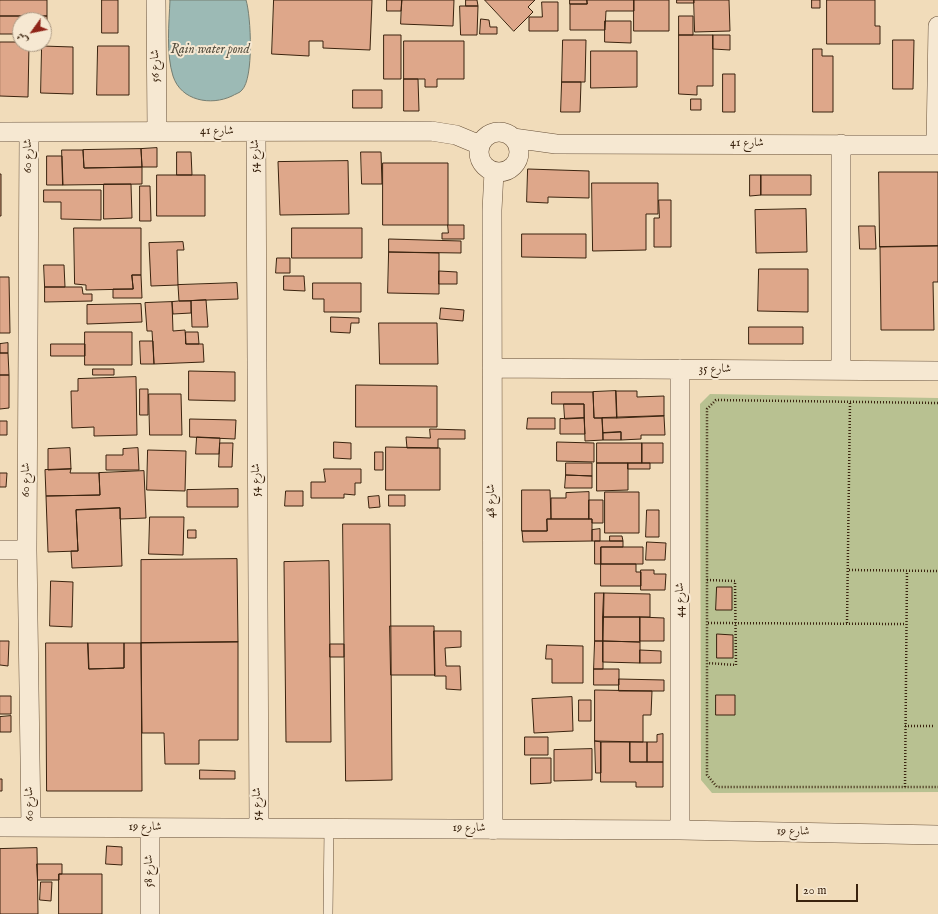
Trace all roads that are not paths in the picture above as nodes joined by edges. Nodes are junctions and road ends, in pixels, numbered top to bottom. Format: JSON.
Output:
{"nodes":[{"id":1,"x":156,"y":0,"type":"edge"},
{"id":2,"x":938,"y":26,"type":"edge"},
{"id":3,"x":0,"y":132,"type":"edge"},
{"id":4,"x":29,"y":132,"type":"junction"},
{"id":5,"x":157,"y":132,"type":"junction"},
{"id":6,"x":256,"y":132,"type":"junction"},
{"id":7,"x":512,"y":138,"type":"junction"},
{"id":8,"x":556,"y":144,"type":"junction"},
{"id":9,"x":841,"y":144,"type":"junction"},
{"id":10,"x":480,"y":145,"type":"junction"},
{"id":11,"x":937,"y":145,"type":"edge"},
{"id":12,"x":517,"y":160,"type":"junction"},
{"id":13,"x":494,"y":172,"type":"junction"},
{"id":14,"x":492,"y":368,"type":"junction"},
{"id":15,"x":680,"y":370,"type":"junction"},
{"id":16,"x":841,"y":370,"type":"junction"},
{"id":17,"x":938,"y":371,"type":"edge"},
{"id":18,"x":0,"y":550,"type":"edge"},
{"id":19,"x":27,"y":550,"type":"junction"},
{"id":20,"x":0,"y":827,"type":"edge"},
{"id":21,"x":30,"y":827,"type":"junction"},
{"id":22,"x":150,"y":828,"type":"junction"},
{"id":23,"x":258,"y":828,"type":"junction"},
{"id":24,"x":329,"y":828,"type":"junction"},
{"id":25,"x":493,"y":830,"type":"junction"},
{"id":26,"x":680,"y":830,"type":"junction"},
{"id":27,"x":938,"y":835,"type":"edge"},
{"id":28,"x":150,"y":914,"type":"edge"},
{"id":29,"x":328,"y":914,"type":"edge"}],
"edges":[{"from":1,"to":5,"type":"street","name":"شارع 56"},
{"from":2,"to":11,"type":"street"},
{"from":3,"to":4,"type":"street","name":"شارع 41"},
{"from":4,"to":5,"type":"street","name":"شارع 41"},
{"from":4,"to":19,"type":"street","name":"شارع 60"},
{"from":5,"to":6,"type":"street","name":"شارع 41"},
{"from":6,"to":10,"type":"street","name":"شارع 41"},
{"from":6,"to":23,"type":"street","name":"شارع 54"},
{"from":7,"to":8,"type":"street","name":"شارع 41"},
{"from":7,"to":10,"type":"street"},
{"from":7,"to":12,"type":"street"},
{"from":8,"to":9,"type":"street","name":"شارع 41"},
{"from":8,"to":12,"type":"street","name":"شارع 41"},
{"from":9,"to":11,"type":"street","name":"شارع 41"},
{"from":9,"to":16,"type":"street"},
{"from":10,"to":13,"type":"street"},
{"from":12,"to":13,"type":"street"},
{"from":13,"to":14,"type":"street","name":"شارع 48"},
{"from":14,"to":15,"type":"street","name":"شارع 35"},
{"from":14,"to":25,"type":"street","name":"شارع 48"},
{"from":15,"to":16,"type":"street","name":"شارع 35"},
{"from":15,"to":26,"type":"street","name":"شارع 44"},
{"from":16,"to":17,"type":"street","name":"شارع 35"},
{"from":18,"to":19,"type":"street"},
{"from":19,"to":21,"type":"street","name":"شارع 60"},
{"from":20,"to":21,"type":"street","name":"شارع 19"},
{"from":21,"to":22,"type":"street","name":"شارع 19"},
{"from":22,"to":23,"type":"street","name":"شارع 19"},
{"from":22,"to":28,"type":"street","name":"شارع 58"},
{"from":23,"to":24,"type":"street","name":"شارع 19"},
{"from":24,"to":25,"type":"street","name":"شارع 19"},
{"from":24,"to":29,"type":"lane"},
{"from":25,"to":26,"type":"street","name":"شارع 19"},
{"from":26,"to":27,"type":"street","name":"شارع 19"}]}
